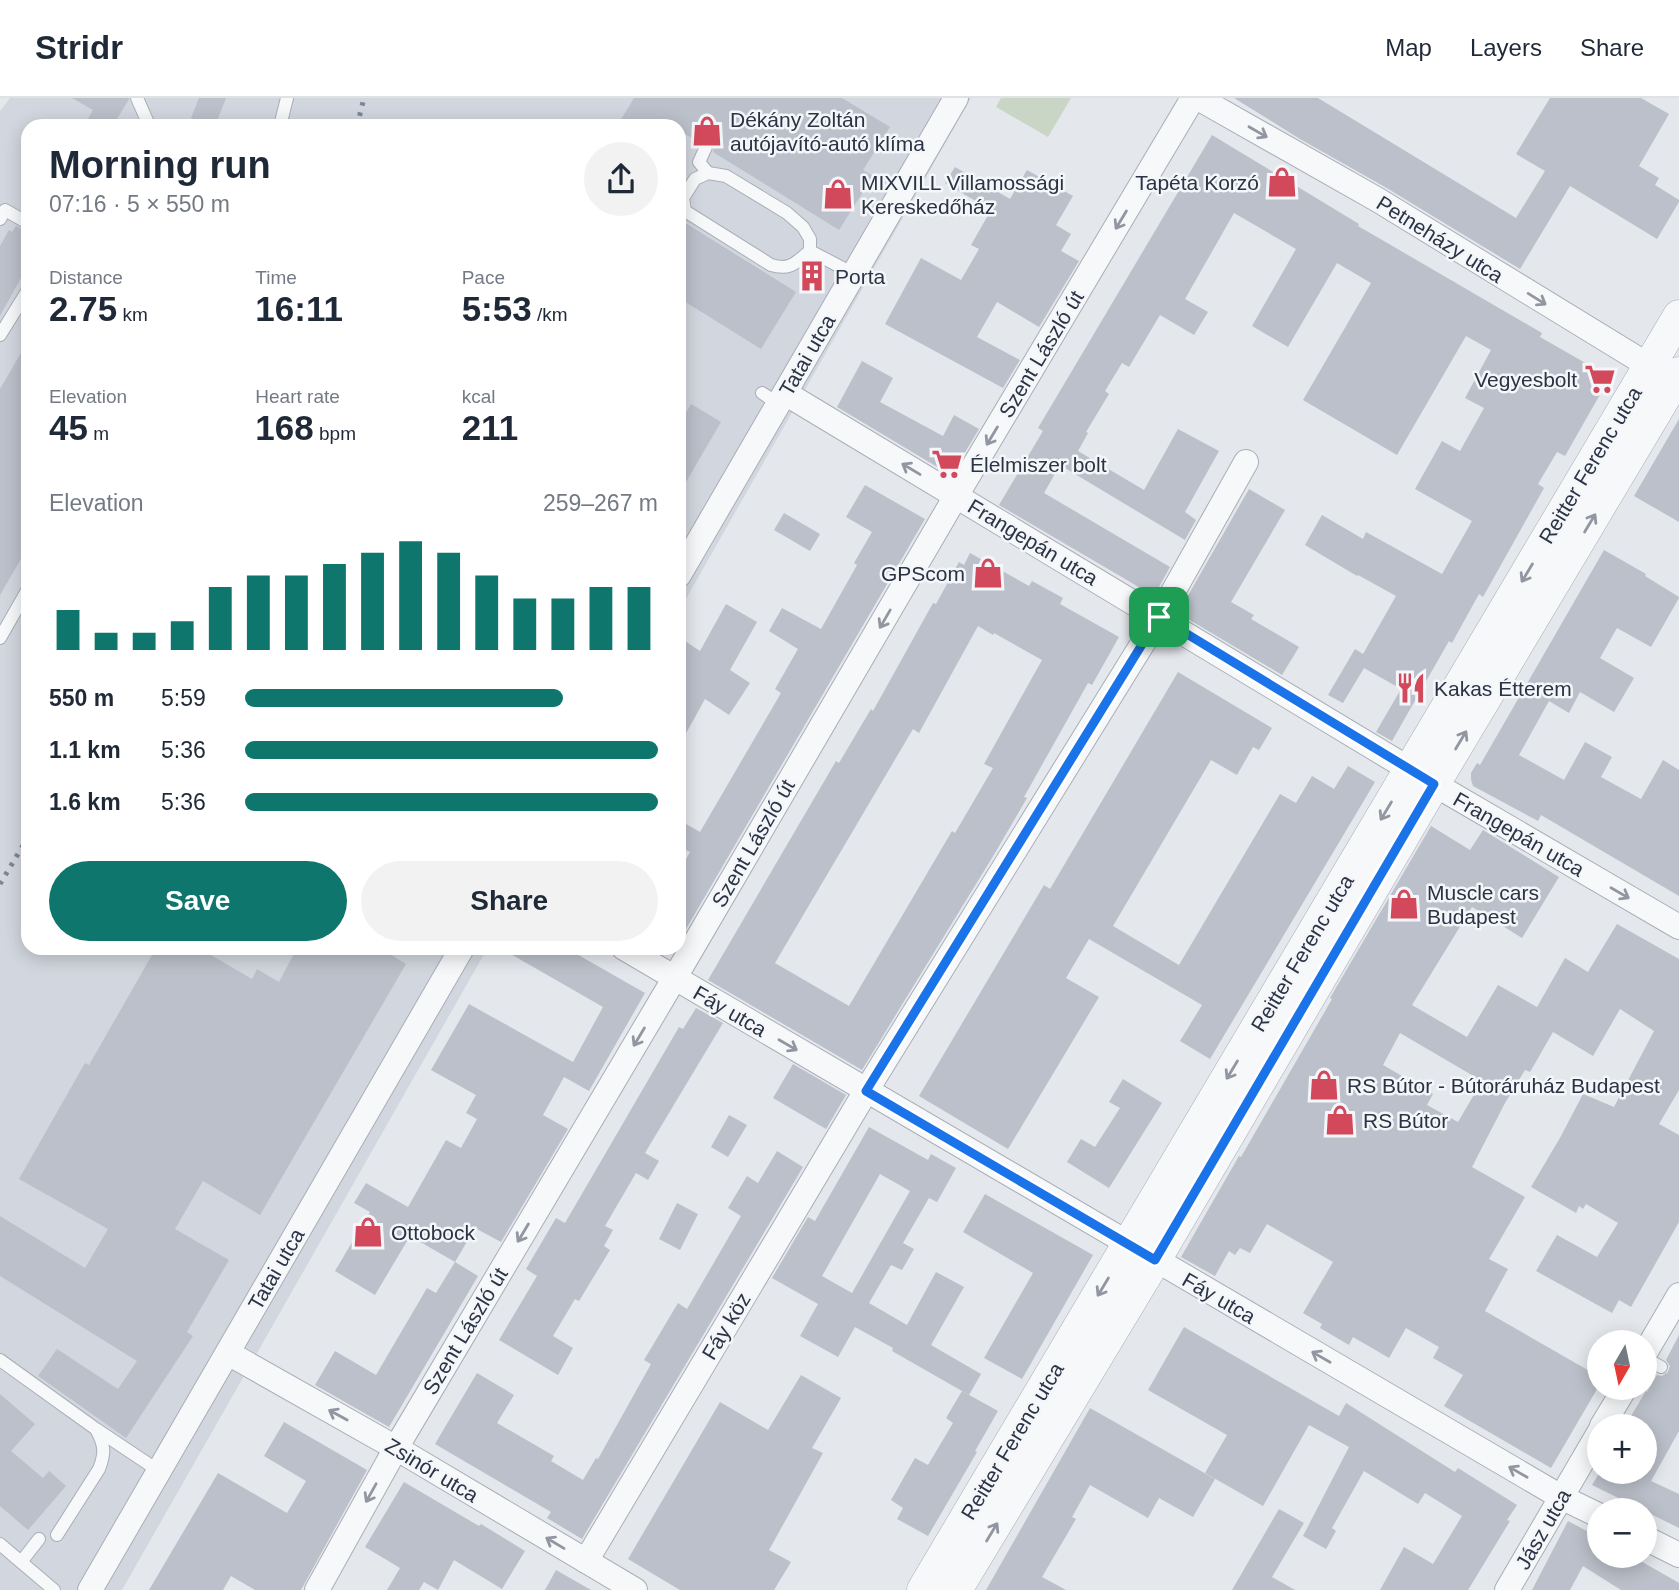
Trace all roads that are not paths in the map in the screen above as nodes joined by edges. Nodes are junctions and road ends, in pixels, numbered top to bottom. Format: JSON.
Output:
{"nodes":[{"id":1,"x":137,"y":98,"type":"edge"},
{"id":2,"x":287,"y":98,"type":"edge"},
{"id":3,"x":1196,"y":98,"type":"edge"},
{"id":4,"x":953,"y":99,"type":"edge"},
{"id":5,"x":146,"y":119,"type":"edge"},
{"id":6,"x":282,"y":119,"type":"edge"},
{"id":7,"x":706,"y":148,"type":"dead end"},
{"id":8,"x":708,"y":173,"type":"junction"},
{"id":9,"x":686,"y":193,"type":"edge"},
{"id":10,"x":686,"y":212,"type":"edge"},
{"id":11,"x":0,"y":219,"type":"edge"},
{"id":12,"x":21,"y":219,"type":"edge"},
{"id":13,"x":810,"y":251,"type":"junction"},
{"id":14,"x":854,"y":274,"type":"junction"},
{"id":15,"x":21,"y":301,"type":"edge"},
{"id":16,"x":1679,"y":316,"type":"edge"},
{"id":17,"x":0,"y":335,"type":"edge"},
{"id":18,"x":1670,"y":376,"type":"edge"},
{"id":19,"x":775,"y":397,"type":"junction"},
{"id":20,"x":1246,"y":462,"type":"dead end"},
{"id":21,"x":956,"y":496,"type":"junction"},
{"id":22,"x":686,"y":562,"type":"edge"},
{"id":23,"x":21,"y":601,"type":"edge"},
{"id":24,"x":1159,"y":617,"type":"junction"},
{"id":25,"x":0,"y":638,"type":"edge"},
{"id":26,"x":1422,"y":777,"type":"junction"},
{"id":27,"x":1679,"y":927,"type":"edge"},
{"id":28,"x":458,"y":955,"type":"edge"},
{"id":29,"x":635,"y":955,"type":"edge"},
{"id":30,"x":674,"y":979,"type":"junction"},
{"id":31,"x":866,"y":1091,"type":"junction"},
{"id":32,"x":1142,"y":1252,"type":"junction"},
{"id":33,"x":1679,"y":1294,"type":"edge"},
{"id":34,"x":1657,"y":1343,"type":"edge"},
{"id":35,"x":228,"y":1353,"type":"junction"},
{"id":36,"x":0,"y":1360,"type":"edge"},
{"id":37,"x":96,"y":1429,"type":"junction"},
{"id":38,"x":396,"y":1448,"type":"junction"},
{"id":39,"x":1587,"y":1453,"type":"edge"},
{"id":40,"x":159,"y":1471,"type":"junction"},
{"id":41,"x":1561,"y":1497,"type":"junction"},
{"id":42,"x":1587,"y":1510,"type":"edge"},
{"id":43,"x":57,"y":1535,"type":"dead end"},
{"id":44,"x":39,"y":1539,"type":"dead end"},
{"id":45,"x":0,"y":1544,"type":"edge"},
{"id":46,"x":1657,"y":1544,"type":"edge"},
{"id":47,"x":1679,"y":1555,"type":"edge"},
{"id":48,"x":586,"y":1561,"type":"junction"},
{"id":49,"x":21,"y":1562,"type":"junction"},
{"id":50,"x":54,"y":1590,"type":"edge"},
{"id":51,"x":90,"y":1590,"type":"edge"},
{"id":52,"x":317,"y":1590,"type":"edge"},
{"id":53,"x":635,"y":1590,"type":"edge"},
{"id":54,"x":923,"y":1590,"type":"edge"},
{"id":55,"x":957,"y":1590,"type":"edge"},
{"id":56,"x":1507,"y":1590,"type":"edge"}],
"edges":[{"from":1,"to":5,"type":"lane"},
{"from":2,"to":6,"type":"lane"},
{"from":3,"to":18,"type":"street","name":"Petneházy utca","one_way":true},
{"from":3,"to":21,"type":"street","name":"Szent László út","one_way":true},
{"from":4,"to":14,"type":"street","name":"Tatai utca"},
{"from":7,"to":8,"type":"lane"},
{"from":8,"to":9,"type":"lane"},
{"from":8,"to":13,"type":"lane"},
{"from":10,"to":13,"type":"lane"},
{"from":11,"to":12,"type":"lane"},
{"from":13,"to":14,"type":"lane"},
{"from":14,"to":19,"type":"street","name":"Tatai utca"},
{"from":15,"to":17,"type":"lane"},
{"from":16,"to":18,"type":"street","name":"Reitter Ferenc utca"},
{"from":18,"to":26,"type":"street","name":"Reitter Ferenc utca"},
{"from":21,"to":19,"type":"street","name":"Frangepán utca","one_way":true},
{"from":19,"to":22,"type":"street","name":"Tatai utca"},
{"from":20,"to":24,"type":"street","name":"Fáy köz"},
{"from":21,"to":24,"type":"street","name":"Frangepán utca"},
{"from":21,"to":30,"type":"street","name":"Szent László út","one_way":true},
{"from":23,"to":25,"type":"lane"},
{"from":24,"to":26,"type":"street","name":"Frangepán utca"},
{"from":24,"to":31,"type":"street","name":"Fáy köz"},
{"from":26,"to":27,"type":"street","name":"Frangepán utca","one_way":true},
{"from":26,"to":32,"type":"street","name":"Reitter Ferenc utca"},
{"from":28,"to":35,"type":"street","name":"Tatai utca"},
{"from":29,"to":30,"type":"street","name":"Fáy utca"},
{"from":30,"to":31,"type":"street","name":"Fáy utca","one_way":true},
{"from":30,"to":38,"type":"street","name":"Szent László út","one_way":true},
{"from":31,"to":32,"type":"street","name":"Fáy utca"},
{"from":31,"to":48,"type":"street","name":"Fáy köz"},
{"from":41,"to":32,"type":"street","name":"Fáy utca","one_way":true},
{"from":32,"to":54,"type":"street","name":"Reitter Ferenc utca","one_way":true},
{"from":55,"to":32,"type":"street","name":"Reitter Ferenc utca","one_way":true},
{"from":33,"to":34,"type":"street"},
{"from":38,"to":35,"type":"street","name":"Zsinór utca","one_way":true},
{"from":35,"to":40,"type":"street","name":"Tatai utca"},
{"from":36,"to":37,"type":"lane"},
{"from":37,"to":40,"type":"lane"},
{"from":37,"to":43,"type":"lane"},
{"from":48,"to":38,"type":"street","name":"Zsinór utca","one_way":true},
{"from":38,"to":52,"type":"street","name":"Szent László út","one_way":true},
{"from":39,"to":41,"type":"street","name":"Jász utca"},
{"from":40,"to":51,"type":"street","name":"Tatai utca"},
{"from":41,"to":42,"type":"street","name":"Fáy utca"},
{"from":41,"to":56,"type":"street","name":"Jász utca"},
{"from":44,"to":49,"type":"lane"},
{"from":45,"to":49,"type":"lane"},
{"from":46,"to":47,"type":"street"},
{"from":48,"to":53,"type":"street","name":"Zsinór utca"},
{"from":49,"to":50,"type":"lane"}]}
